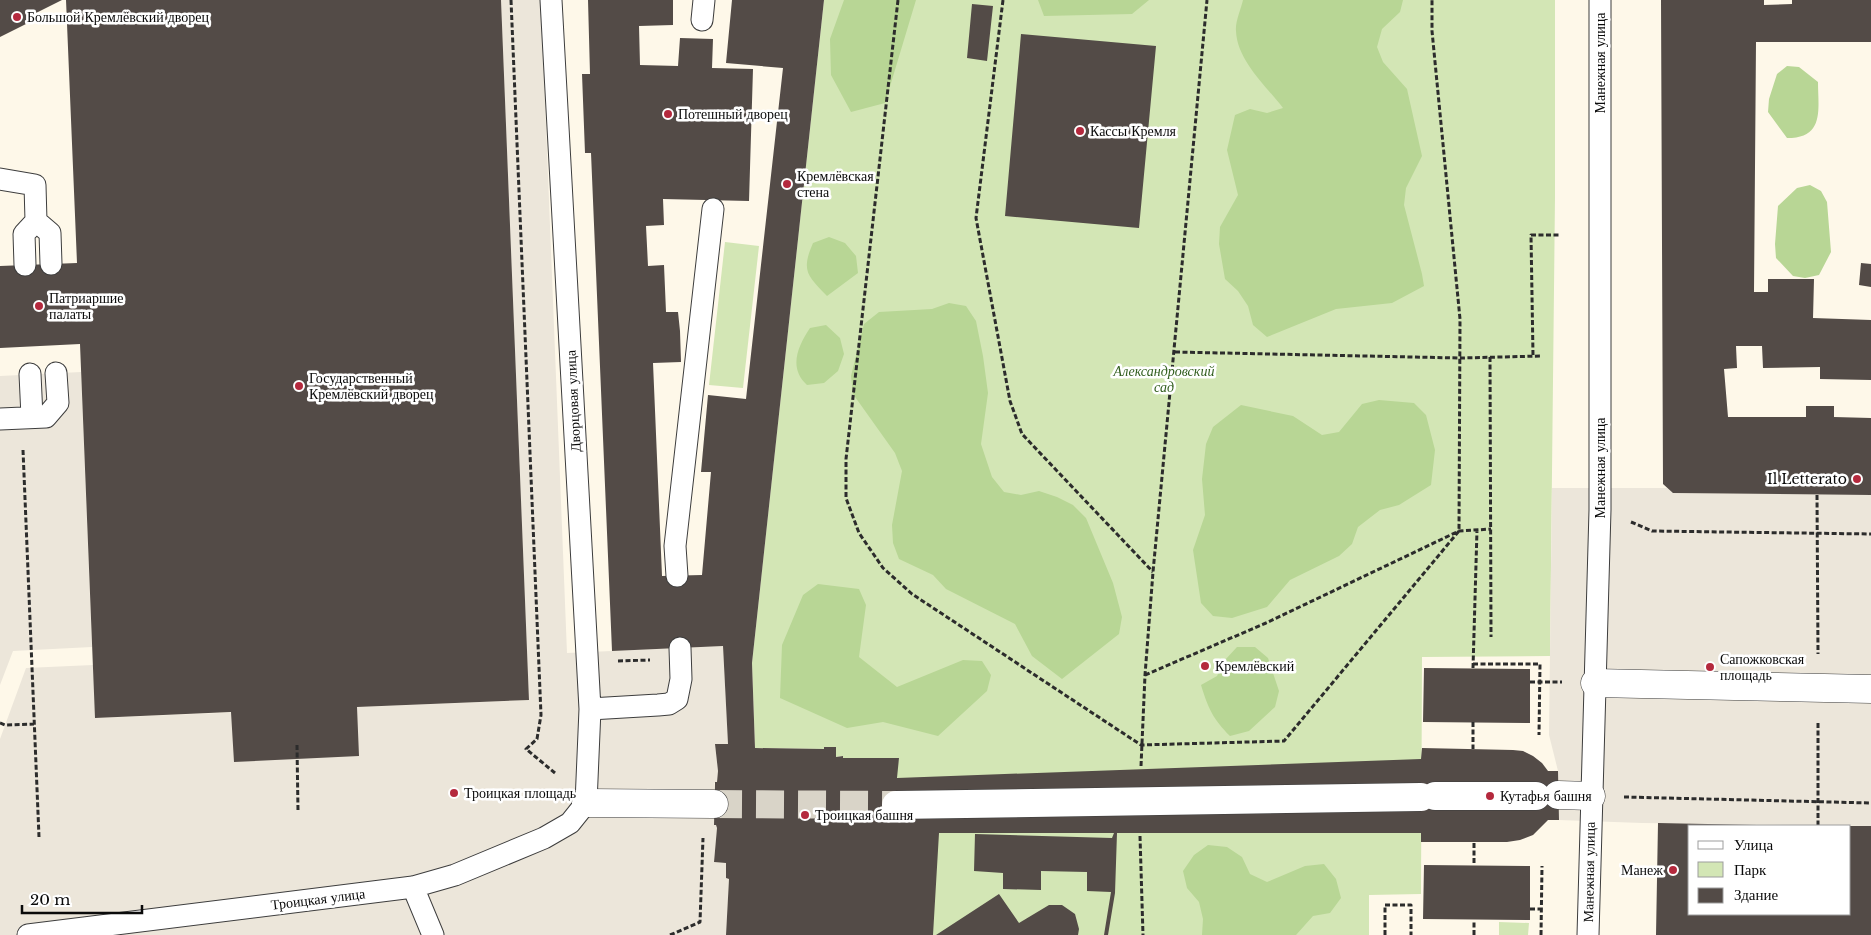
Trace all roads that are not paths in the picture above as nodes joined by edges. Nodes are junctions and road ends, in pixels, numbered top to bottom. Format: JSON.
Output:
{"nodes":[{"id":1,"x":551,"y":0,"type":"edge"},
{"id":2,"x":1600,"y":0,"type":"edge"},
{"id":3,"x":0,"y":178,"type":"edge"},
{"id":4,"x":713,"y":209,"type":"dead end"},
{"id":5,"x":36,"y":221,"type":"junction"},
{"id":6,"x":51,"y":264,"type":"dead end"},
{"id":7,"x":25,"y":265,"type":"dead end"},
{"id":8,"x":56,"y":373,"type":"dead end"},
{"id":9,"x":30,"y":374,"type":"dead end"},
{"id":10,"x":27,"y":417,"type":"junction"},
{"id":11,"x":0,"y":419,"type":"edge"},
{"id":12,"x":677,"y":576,"type":"dead end"},
{"id":13,"x":680,"y":648,"type":"dead end"},
{"id":14,"x":1595,"y":683,"type":"junction"},
{"id":15,"x":1871,"y":689,"type":"edge"},
{"id":16,"x":590,"y":709,"type":"junction"},
{"id":17,"x":1591,"y":796,"type":"junction"},
{"id":18,"x":586,"y":803,"type":"junction"},
{"id":19,"x":714,"y":804,"type":"tunnel mouth"},
{"id":20,"x":896,"y":805,"type":"tunnel mouth"},
{"id":21,"x":413,"y":887,"type":"junction"},
{"id":22,"x":149,"y":928,"type":"edge"},
{"id":23,"x":28,"y":935,"type":"edge"},
{"id":24,"x":433,"y":935,"type":"edge"},
{"id":25,"x":1588,"y":935,"type":"edge"}],
"edges":[{"from":1,"to":16,"type":"lane","name":"Дворцовая улица"},
{"from":2,"to":14,"type":"lane","name":"Манежная улица"},
{"from":3,"to":5,"type":"lane"},
{"from":4,"to":12,"type":"lane"},
{"from":5,"to":6,"type":"lane"},
{"from":5,"to":7,"type":"lane"},
{"from":8,"to":10,"type":"lane"},
{"from":9,"to":10,"type":"lane"},
{"from":10,"to":11,"type":"lane"},
{"from":13,"to":16,"type":"lane"},
{"from":14,"to":15,"type":"street"},
{"from":14,"to":17,"type":"lane","name":"Манежная улица"},
{"from":16,"to":18,"type":"lane","name":"Дворцовая улица"},
{"from":17,"to":20,"type":"street","bridge":true},
{"from":17,"to":25,"type":"lane","name":"Манежная улица"},
{"from":18,"to":19,"type":"street"},
{"from":18,"to":21,"type":"lane","name":"Троицкая улица"},
{"from":21,"to":22,"type":"lane","name":"Троицкая улица"},
{"from":21,"to":24,"type":"lane"},
{"from":22,"to":23,"type":"lane","name":"Троицкая улица"}]}
